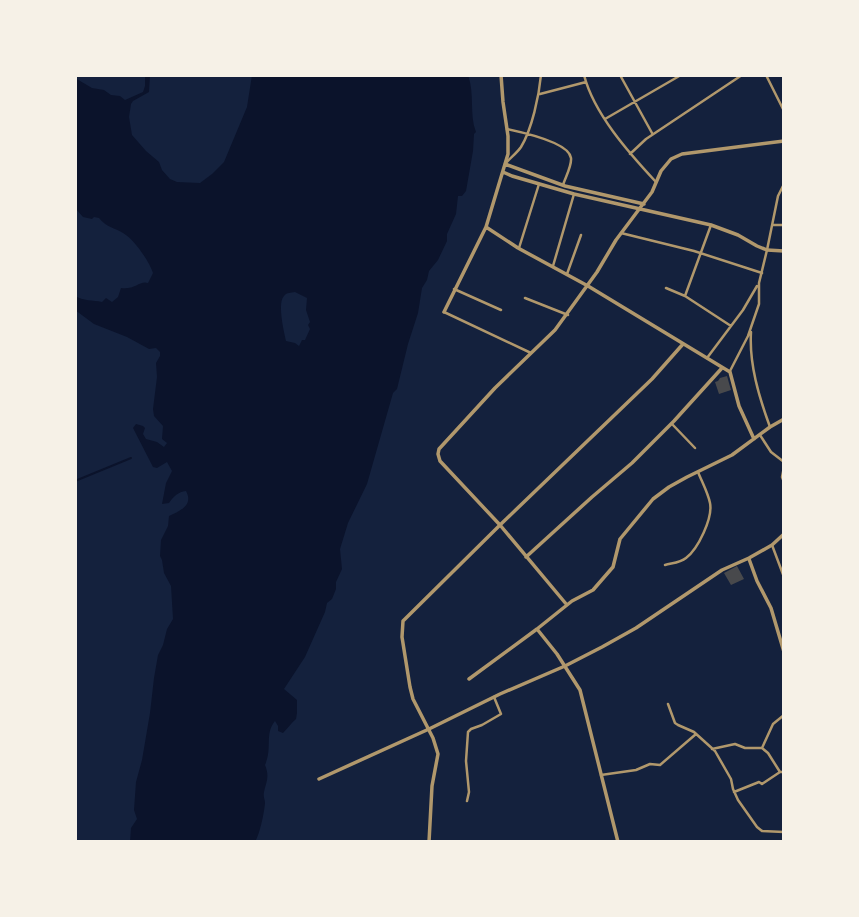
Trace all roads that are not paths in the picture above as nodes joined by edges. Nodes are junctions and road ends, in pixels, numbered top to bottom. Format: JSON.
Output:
{"nodes":[{"id":1,"x":501,"y":75,"type":"edge"},
{"id":2,"x":541,"y":75,"type":"edge"},
{"id":3,"x":589,"y":75,"type":"edge"},
{"id":4,"x":620,"y":75,"type":"edge"},
{"id":5,"x":681,"y":75,"type":"edge"},
{"id":6,"x":742,"y":75,"type":"edge"},
{"id":7,"x":766,"y":75,"type":"edge"},
{"id":8,"x":584,"y":76,"type":"edge"},
{"id":9,"x":586,"y":82,"type":"junction"},
{"id":10,"x":540,"y":94,"type":"junction"},
{"id":11,"x":635,"y":103,"type":"junction"},
{"id":12,"x":784,"y":111,"type":"edge"},
{"id":13,"x":606,"y":119,"type":"junction"},
{"id":14,"x":507,"y":129,"type":"junction"},
{"id":15,"x":527,"y":133,"type":"junction"},
{"id":16,"x":653,"y":134,"type":"junction"},
{"id":17,"x":784,"y":141,"type":"edge"},
{"id":18,"x":630,"y":154,"type":"junction"},
{"id":19,"x":505,"y":164,"type":"junction"},
{"id":20,"x":503,"y":172,"type":"junction"},
{"id":21,"x":656,"y":181,"type":"junction"},
{"id":22,"x":539,"y":184,"type":"junction"},
{"id":23,"x":784,"y":184,"type":"edge"},
{"id":24,"x":563,"y":185,"type":"junction"},
{"id":25,"x":574,"y":194,"type":"junction"},
{"id":26,"x":642,"y":207,"type":"junction"},
{"id":27,"x":711,"y":225,"type":"junction"},
{"id":28,"x":772,"y":225,"type":"junction"},
{"id":29,"x":784,"y":225,"type":"edge"},
{"id":30,"x":486,"y":227,"type":"junction"},
{"id":31,"x":621,"y":233,"type":"junction"},
{"id":32,"x":581,"y":235,"type":"dead end"},
{"id":33,"x":519,"y":248,"type":"junction"},
{"id":34,"x":767,"y":250,"type":"junction"},
{"id":35,"x":784,"y":251,"type":"edge"},
{"id":36,"x":701,"y":253,"type":"junction"},
{"id":37,"x":553,"y":266,"type":"junction"},
{"id":38,"x":762,"y":272,"type":"junction"},
{"id":39,"x":567,"y":274,"type":"junction"},
{"id":40,"x":759,"y":283,"type":"junction"},
{"id":41,"x":588,"y":286,"type":"junction"},
{"id":42,"x":666,"y":288,"type":"dead end"},
{"id":43,"x":454,"y":289,"type":"junction"},
{"id":44,"x":685,"y":296,"type":"junction"},
{"id":45,"x":525,"y":298,"type":"dead end"},
{"id":46,"x":501,"y":310,"type":"dead end"},
{"id":47,"x":444,"y":312,"type":"joint"},
{"id":48,"x":568,"y":315,"type":"junction"},
{"id":49,"x":732,"y":326,"type":"junction"},
{"id":50,"x":751,"y":326,"type":"junction"},
{"id":51,"x":683,"y":344,"type":"junction"},
{"id":52,"x":531,"y":353,"type":"junction"},
{"id":53,"x":707,"y":358,"type":"junction"},
{"id":54,"x":722,"y":368,"type":"junction"},
{"id":55,"x":730,"y":372,"type":"junction"},
{"id":56,"x":784,"y":419,"type":"edge"},
{"id":57,"x":672,"y":424,"type":"junction"},
{"id":58,"x":770,"y":427,"type":"junction"},
{"id":59,"x":760,"y":435,"type":"junction"},
{"id":60,"x":754,"y":439,"type":"junction"},
{"id":61,"x":695,"y":448,"type":"dead end"},
{"id":62,"x":784,"y":462,"type":"edge"},
{"id":63,"x":784,"y":467,"type":"edge"},
{"id":64,"x":698,"y":472,"type":"junction"},
{"id":65,"x":784,"y":482,"type":"edge"},
{"id":66,"x":500,"y":525,"type":"junction"},
{"id":67,"x":784,"y":534,"type":"edge"},
{"id":68,"x":772,"y":545,"type":"junction"},
{"id":69,"x":527,"y":557,"type":"junction"},
{"id":70,"x":749,"y":558,"type":"junction"},
{"id":71,"x":665,"y":565,"type":"dead end"},
{"id":72,"x":784,"y":576,"type":"edge"},
{"id":73,"x":567,"y":605,"type":"junction"},
{"id":74,"x":537,"y":629,"type":"junction"},
{"id":75,"x":784,"y":652,"type":"edge"},
{"id":76,"x":565,"y":666,"type":"junction"},
{"id":77,"x":469,"y":679,"type":"dead end"},
{"id":78,"x":494,"y":697,"type":"junction"},
{"id":79,"x":668,"y":704,"type":"dead end"},
{"id":80,"x":784,"y":715,"type":"edge"},
{"id":81,"x":429,"y":729,"type":"junction"},
{"id":82,"x":696,"y":734,"type":"junction"},
{"id":83,"x":762,"y":748,"type":"junction"},
{"id":84,"x":712,"y":749,"type":"junction"},
{"id":85,"x":782,"y":772,"type":"edge"},
{"id":86,"x":601,"y":775,"type":"junction"},
{"id":87,"x":318,"y":779,"type":"dead end"},
{"id":88,"x":734,"y":792,"type":"junction"},
{"id":89,"x":467,"y":801,"type":"dead end"},
{"id":90,"x":784,"y":832,"type":"edge"},
{"id":91,"x":429,"y":842,"type":"edge"},
{"id":92,"x":618,"y":842,"type":"edge"}],
"edges":[{"from":1,"to":14,"type":"street"},
{"from":2,"to":10,"type":"street"},
{"from":3,"to":8,"type":"street"},
{"from":4,"to":11,"type":"street"},
{"from":5,"to":11,"type":"street"},
{"from":6,"to":16,"type":"street"},
{"from":7,"to":12,"type":"street"},
{"from":8,"to":9,"type":"street"},
{"from":9,"to":10,"type":"street"},
{"from":9,"to":13,"type":"street"},
{"from":10,"to":15,"type":"street"},
{"from":11,"to":13,"type":"street"},
{"from":11,"to":16,"type":"street"},
{"from":13,"to":18,"type":"street"},
{"from":14,"to":15,"type":"street"},
{"from":14,"to":19,"type":"street"},
{"from":15,"to":19,"type":"street"},
{"from":15,"to":24,"type":"street"},
{"from":16,"to":18,"type":"street"},
{"from":17,"to":21,"type":"street"},
{"from":18,"to":21,"type":"street"},
{"from":19,"to":20,"type":"street"},
{"from":19,"to":24,"type":"street"},
{"from":20,"to":22,"type":"street"},
{"from":20,"to":30,"type":"street"},
{"from":21,"to":26,"type":"street"},
{"from":22,"to":25,"type":"street"},
{"from":22,"to":33,"type":"street"},
{"from":23,"to":28,"type":"street"},
{"from":24,"to":26,"type":"street"},
{"from":25,"to":26,"type":"street"},
{"from":25,"to":37,"type":"street"},
{"from":26,"to":27,"type":"street"},
{"from":26,"to":31,"type":"street"},
{"from":27,"to":34,"type":"street"},
{"from":27,"to":36,"type":"street"},
{"from":28,"to":29,"type":"street"},
{"from":28,"to":34,"type":"street"},
{"from":30,"to":33,"type":"street"},
{"from":30,"to":43,"type":"street"},
{"from":31,"to":36,"type":"street"},
{"from":31,"to":41,"type":"street"},
{"from":32,"to":39,"type":"street"},
{"from":33,"to":37,"type":"street"},
{"from":34,"to":35,"type":"street"},
{"from":34,"to":38,"type":"street"},
{"from":36,"to":38,"type":"street"},
{"from":36,"to":44,"type":"street"},
{"from":37,"to":39,"type":"street"},
{"from":38,"to":40,"type":"street"},
{"from":39,"to":41,"type":"street"},
{"from":40,"to":49,"type":"street"},
{"from":40,"to":50,"type":"street"},
{"from":41,"to":48,"type":"street"},
{"from":41,"to":51,"type":"street"},
{"from":42,"to":44,"type":"street"},
{"from":43,"to":46,"type":"street"},
{"from":43,"to":47,"type":"street"},
{"from":44,"to":49,"type":"street"},
{"from":45,"to":48,"type":"street"},
{"from":47,"to":52,"type":"street"},
{"from":48,"to":52,"type":"street"},
{"from":49,"to":53,"type":"street"},
{"from":50,"to":55,"type":"street"},
{"from":50,"to":58,"type":"street"},
{"from":51,"to":53,"type":"street"},
{"from":51,"to":66,"type":"street"},
{"from":52,"to":66,"type":"street"},
{"from":53,"to":54,"type":"street"},
{"from":54,"to":55,"type":"street"},
{"from":54,"to":57,"type":"street"},
{"from":55,"to":60,"type":"street"},
{"from":56,"to":58,"type":"street"},
{"from":57,"to":61,"type":"street"},
{"from":57,"to":69,"type":"street"},
{"from":58,"to":59,"type":"street"},
{"from":59,"to":60,"type":"street"},
{"from":59,"to":62,"type":"street"},
{"from":60,"to":64,"type":"street"},
{"from":63,"to":65,"type":"street"},
{"from":64,"to":71,"type":"street"},
{"from":64,"to":73,"type":"street"},
{"from":66,"to":69,"type":"street"},
{"from":66,"to":81,"type":"street"},
{"from":67,"to":68,"type":"street"},
{"from":68,"to":70,"type":"street"},
{"from":68,"to":72,"type":"street"},
{"from":69,"to":73,"type":"street"},
{"from":70,"to":75,"type":"street"},
{"from":70,"to":76,"type":"street"},
{"from":73,"to":74,"type":"street"},
{"from":74,"to":76,"type":"street"},
{"from":74,"to":77,"type":"street"},
{"from":76,"to":78,"type":"street"},
{"from":76,"to":86,"type":"street"},
{"from":78,"to":81,"type":"street"},
{"from":78,"to":89,"type":"street"},
{"from":79,"to":82,"type":"street"},
{"from":80,"to":83,"type":"street"},
{"from":81,"to":87,"type":"street"},
{"from":81,"to":91,"type":"street"},
{"from":82,"to":84,"type":"street"},
{"from":82,"to":86,"type":"street"},
{"from":83,"to":84,"type":"street"},
{"from":83,"to":85,"type":"street"},
{"from":84,"to":88,"type":"street"},
{"from":85,"to":88,"type":"street"},
{"from":86,"to":92,"type":"street"},
{"from":88,"to":90,"type":"street"}]}
